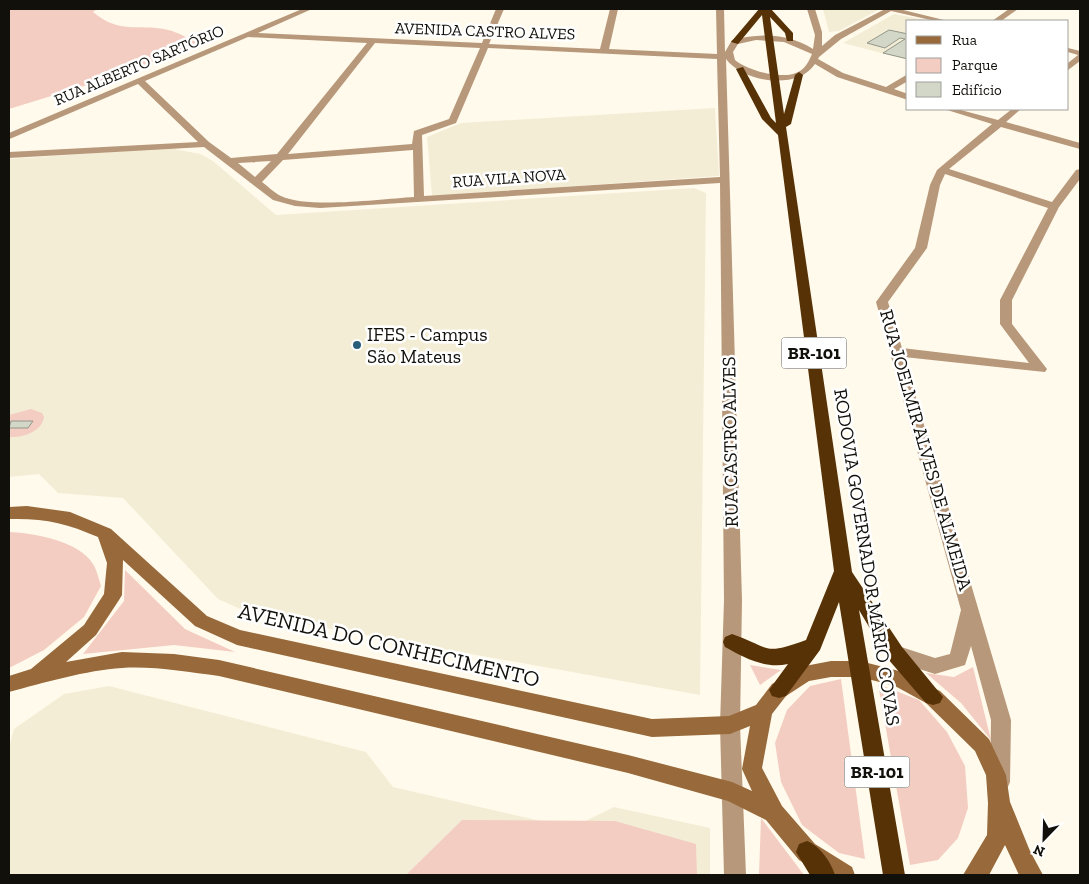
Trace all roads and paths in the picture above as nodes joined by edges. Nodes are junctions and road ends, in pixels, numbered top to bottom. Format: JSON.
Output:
{"nodes":[{"id":1,"x":308,"y":9,"type":"edge"},
{"id":2,"x":500,"y":9,"type":"edge"},
{"id":3,"x":614,"y":9,"type":"edge"},
{"id":4,"x":720,"y":9,"type":"edge"},
{"id":5,"x":765,"y":9,"type":"edge"},
{"id":6,"x":811,"y":9,"type":"edge"},
{"id":7,"x":890,"y":9,"type":"edge"},
{"id":8,"x":1014,"y":9,"type":"edge"},
{"id":9,"x":940,"y":20,"type":"edge"},
{"id":10,"x":998,"y":20,"type":"edge"},
{"id":11,"x":246,"y":35,"type":"junction"},
{"id":12,"x":770,"y":37,"type":"junction"},
{"id":13,"x":838,"y":37,"type":"junction"},
{"id":14,"x":819,"y":38,"type":"junction"},
{"id":15,"x":793,"y":40,"type":"junction"},
{"id":16,"x":373,"y":41,"type":"junction"},
{"id":17,"x":735,"y":42,"type":"junction"},
{"id":18,"x":484,"y":44,"type":"junction"},
{"id":19,"x":604,"y":51,"type":"junction"},
{"id":20,"x":726,"y":56,"type":"junction"},
{"id":21,"x":815,"y":56,"type":"junction"},
{"id":22,"x":1080,"y":57,"type":"edge"},
{"id":23,"x":1069,"y":66,"type":"edge"},
{"id":24,"x":740,"y":69,"type":"junction"},
{"id":25,"x":801,"y":74,"type":"junction"},
{"id":26,"x":840,"y":75,"type":"junction"},
{"id":27,"x":775,"y":78,"type":"junction"},
{"id":28,"x":906,"y":78,"type":"edge"},
{"id":29,"x":140,"y":81,"type":"junction"},
{"id":30,"x":885,"y":91,"type":"junction"},
{"id":31,"x":906,"y":96,"type":"edge"},
{"id":32,"x":951,"y":110,"type":"edge"},
{"id":33,"x":1016,"y":110,"type":"edge"},
{"id":34,"x":999,"y":124,"type":"junction"},
{"id":35,"x":9,"y":136,"type":"edge"},
{"id":36,"x":784,"y":136,"type":"junction"},
{"id":37,"x":206,"y":144,"type":"junction"},
{"id":38,"x":1080,"y":146,"type":"edge"},
{"id":39,"x":417,"y":147,"type":"junction"},
{"id":40,"x":9,"y":155,"type":"edge"},
{"id":41,"x":281,"y":156,"type":"junction"},
{"id":42,"x":228,"y":161,"type":"junction"},
{"id":43,"x":942,"y":170,"type":"junction"},
{"id":44,"x":1080,"y":172,"type":"edge"},
{"id":45,"x":726,"y":180,"type":"junction"},
{"id":46,"x":257,"y":181,"type":"junction"},
{"id":47,"x":419,"y":200,"type":"junction"},
{"id":48,"x":1054,"y":206,"type":"junction"},
{"id":49,"x":898,"y":352,"type":"junction"},
{"id":50,"x":9,"y":513,"type":"edge"},
{"id":51,"x":106,"y":533,"type":"junction"},
{"id":52,"x":843,"y":571,"type":"junction"},
{"id":53,"x":971,"y":608,"type":"junction"},
{"id":54,"x":732,"y":642,"type":"junction"},
{"id":55,"x":813,"y":645,"type":"junction"},
{"id":56,"x":895,"y":653,"type":"junction"},
{"id":57,"x":860,"y":668,"type":"junction"},
{"id":58,"x":36,"y":676,"type":"junction"},
{"id":59,"x":9,"y":684,"type":"edge"},
{"id":60,"x":779,"y":690,"type":"junction"},
{"id":61,"x":932,"y":696,"type":"junction"},
{"id":62,"x":763,"y":711,"type":"junction"},
{"id":63,"x":730,"y":725,"type":"junction"},
{"id":64,"x":732,"y":792,"type":"junction"},
{"id":65,"x":999,"y":803,"type":"junction"},
{"id":66,"x":774,"y":812,"type":"junction"},
{"id":67,"x":807,"y":852,"type":"junction"},
{"id":68,"x":735,"y":875,"type":"edge"},
{"id":69,"x":824,"y":875,"type":"edge"},
{"id":70,"x":844,"y":875,"type":"edge"},
{"id":71,"x":894,"y":875,"type":"edge"},
{"id":72,"x":974,"y":875,"type":"edge"},
{"id":73,"x":1032,"y":875,"type":"edge"}],
"edges":[{"from":1,"to":11,"type":"street","name":"RUA ALBERTO SARTÓRIO"},
{"from":2,"to":18,"type":"street"},
{"from":3,"to":19,"type":"street"},
{"from":4,"to":20,"type":"street","name":"RUA CASTRO ALVES"},
{"from":5,"to":12,"type":"highway","name":"RODOVIA GOVERNADOR MÁRIO COVAS","number":"BR-101"},
{"from":5,"to":15,"type":"highway"},
{"from":5,"to":17,"type":"highway"},
{"from":6,"to":14,"type":"street"},
{"from":7,"to":9,"type":"street"},
{"from":7,"to":13,"type":"street"},
{"from":8,"to":10,"type":"street"},
{"from":11,"to":16,"type":"street","name":"AVENIDA CASTRO ALVES"},
{"from":11,"to":29,"type":"street","name":"RUA ALBERTO SARTÓRIO"},
{"from":12,"to":15,"type":"street"},
{"from":12,"to":17,"type":"street"},
{"from":12,"to":27,"type":"highway","name":"RODOVIA GOVERNADOR MÁRIO COVAS","number":"BR-101"},
{"from":13,"to":14,"type":"street"},
{"from":13,"to":21,"type":"street"},
{"from":14,"to":15,"type":"street"},
{"from":14,"to":21,"type":"street"},
{"from":15,"to":21,"type":"street"},
{"from":16,"to":18,"type":"street","name":"AVENIDA CASTRO ALVES"},
{"from":16,"to":41,"type":"street"},
{"from":17,"to":20,"type":"street"},
{"from":18,"to":19,"type":"street","name":"AVENIDA CASTRO ALVES"},
{"from":18,"to":39,"type":"street"},
{"from":19,"to":20,"type":"street","name":"AVENIDA CASTRO ALVES"},
{"from":20,"to":24,"type":"street"},
{"from":20,"to":45,"type":"street","name":"RUA CASTRO ALVES"},
{"from":21,"to":25,"type":"street"},
{"from":21,"to":26,"type":"street"},
{"from":22,"to":23,"type":"street"},
{"from":24,"to":27,"type":"street"},
{"from":24,"to":36,"type":"highway"},
{"from":25,"to":26,"type":"street"},
{"from":25,"to":27,"type":"street"},
{"from":25,"to":36,"type":"highway"},
{"from":26,"to":30,"type":"street"},
{"from":27,"to":36,"type":"highway","name":"RODOVIA GOVERNADOR MÁRIO COVAS","number":"BR-101"},
{"from":28,"to":30,"type":"street"},
{"from":29,"to":35,"type":"street","name":"RUA ALBERTO SARTÓRIO"},
{"from":29,"to":37,"type":"street","name":"RUA VILA NOVA"},
{"from":30,"to":31,"type":"street"},
{"from":32,"to":34,"type":"street"},
{"from":33,"to":34,"type":"street","name":"RUA JOELMIR ALVES DE ALMEIDA"},
{"from":34,"to":38,"type":"street"},
{"from":34,"to":43,"type":"street","name":"RUA JOELMIR ALVES DE ALMEIDA"},
{"from":36,"to":52,"type":"highway","name":"RODOVIA GOVERNADOR MÁRIO COVAS","number":"BR-101"},
{"from":37,"to":40,"type":"street"},
{"from":37,"to":42,"type":"street","name":"RUA VILA NOVA"},
{"from":39,"to":41,"type":"street"},
{"from":39,"to":47,"type":"street"},
{"from":41,"to":42,"type":"street"},
{"from":41,"to":46,"type":"street"},
{"from":42,"to":46,"type":"street","name":"RUA VILA NOVA"},
{"from":43,"to":48,"type":"street"},
{"from":43,"to":49,"type":"street","name":"RUA JOELMIR ALVES DE ALMEIDA"},
{"from":44,"to":48,"type":"street"},
{"from":45,"to":47,"type":"street","name":"RUA VILA NOVA"},
{"from":45,"to":54,"type":"street","name":"RUA CASTRO ALVES"},
{"from":46,"to":47,"type":"street","name":"RUA VILA NOVA"},
{"from":48,"to":49,"type":"street"},
{"from":49,"to":53,"type":"street","name":"RUA JOELMIR ALVES DE ALMEIDA"},
{"from":50,"to":51,"type":"main road","name":"AVENIDA DO CONHECIMENTO"},
{"from":51,"to":58,"type":"main road"},
{"from":51,"to":63,"type":"main road","name":"AVENIDA DO CONHECIMENTO"},
{"from":52,"to":55,"type":"highway"},
{"from":52,"to":56,"type":"highway"},
{"from":52,"to":57,"type":"highway","name":"RODOVIA GOVERNADOR MÁRIO COVAS","number":"BR-101"},
{"from":53,"to":56,"type":"street","name":"RUA JOELMIR ALVES DE ALMEIDA"},
{"from":53,"to":65,"type":"street","name":"RUA JOELMIR ALVES DE ALMEIDA"},
{"from":54,"to":55,"type":"highway"},
{"from":54,"to":63,"type":"street","name":"RUA CASTRO ALVES"},
{"from":55,"to":60,"type":"highway"},
{"from":56,"to":61,"type":"highway"},
{"from":57,"to":60,"type":"main road"},
{"from":57,"to":61,"type":"main road"},
{"from":57,"to":71,"type":"highway","name":"RODOVIA GOVERNADOR MÁRIO COVAS","number":"BR-101"},
{"from":58,"to":59,"type":"main road"},
{"from":58,"to":64,"type":"main road"},
{"from":60,"to":62,"type":"main road"},
{"from":61,"to":65,"type":"main road"},
{"from":62,"to":63,"type":"main road","name":"AVENIDA DO CONHECIMENTO"},
{"from":62,"to":66,"type":"main road"},
{"from":63,"to":64,"type":"street","name":"RUA CASTRO ALVES"},
{"from":64,"to":66,"type":"main road"},
{"from":64,"to":68,"type":"street","name":"RUA CASTRO ALVES"},
{"from":65,"to":72,"type":"main road"},
{"from":65,"to":73,"type":"main road"},
{"from":66,"to":67,"type":"main road"},
{"from":67,"to":69,"type":"highway"},
{"from":67,"to":70,"type":"main road"}]}
